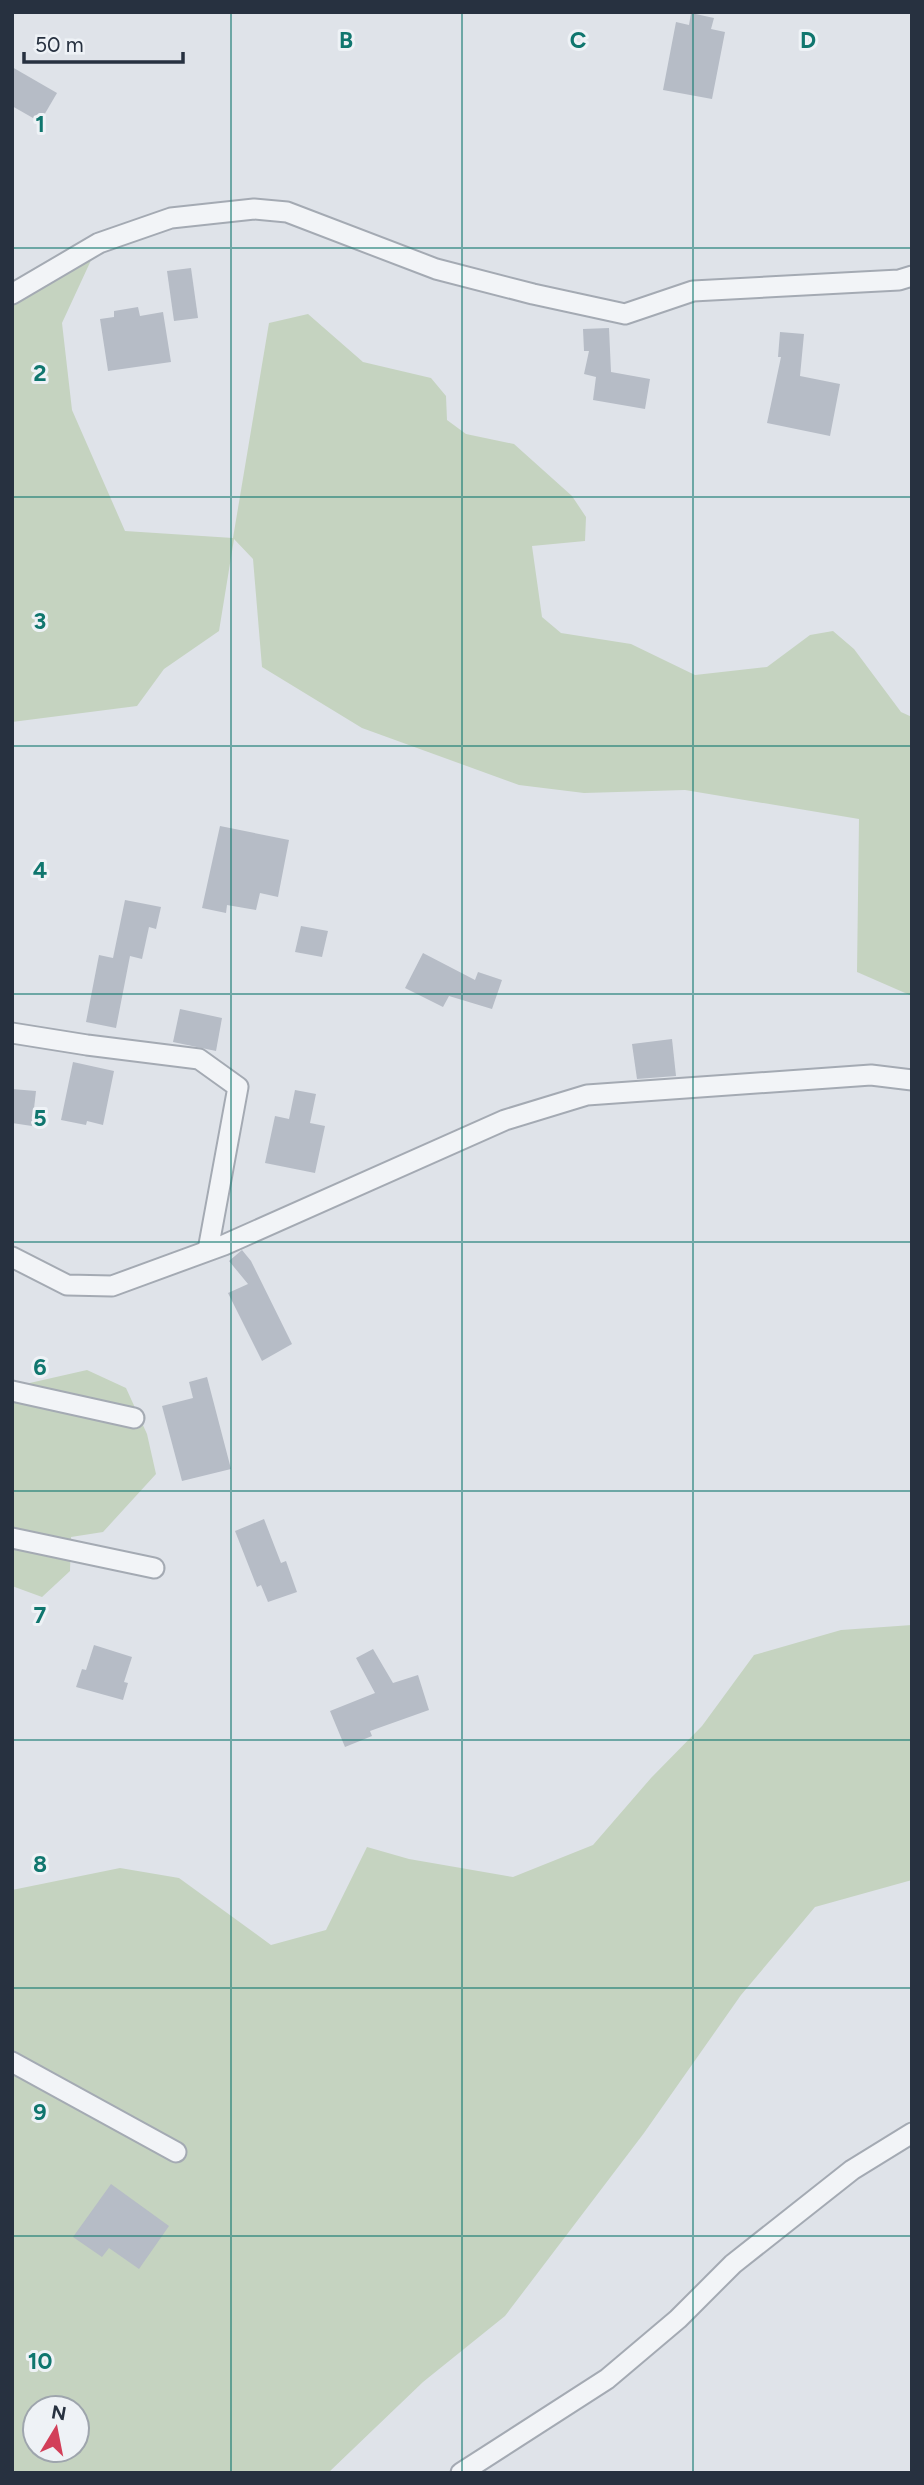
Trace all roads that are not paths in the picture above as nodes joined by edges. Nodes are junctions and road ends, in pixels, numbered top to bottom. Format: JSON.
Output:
{"nodes":[{"id":1,"x":912,"y":276,"type":"edge"},
{"id":2,"x":12,"y":294,"type":"edge"},
{"id":3,"x":12,"y":1033,"type":"edge"},
{"id":4,"x":912,"y":1080,"type":"edge"},
{"id":5,"x":208,"y":1250,"type":"junction"},
{"id":6,"x":12,"y":1257,"type":"edge"},
{"id":7,"x":12,"y":1391,"type":"edge"},
{"id":8,"x":134,"y":1418,"type":"dead end"},
{"id":9,"x":12,"y":1538,"type":"edge"},
{"id":10,"x":154,"y":1568,"type":"dead end"},
{"id":11,"x":12,"y":2062,"type":"edge"},
{"id":12,"x":912,"y":2133,"type":"edge"},
{"id":13,"x":176,"y":2152,"type":"dead end"},
{"id":14,"x":461,"y":2473,"type":"edge"}],
"edges":[{"from":1,"to":2,"type":"street"},
{"from":3,"to":5,"type":"street"},
{"from":4,"to":5,"type":"street"},
{"from":5,"to":6,"type":"street"},
{"from":7,"to":8,"type":"street"},
{"from":9,"to":10,"type":"street"},
{"from":11,"to":13,"type":"street"},
{"from":12,"to":14,"type":"street"}]}
